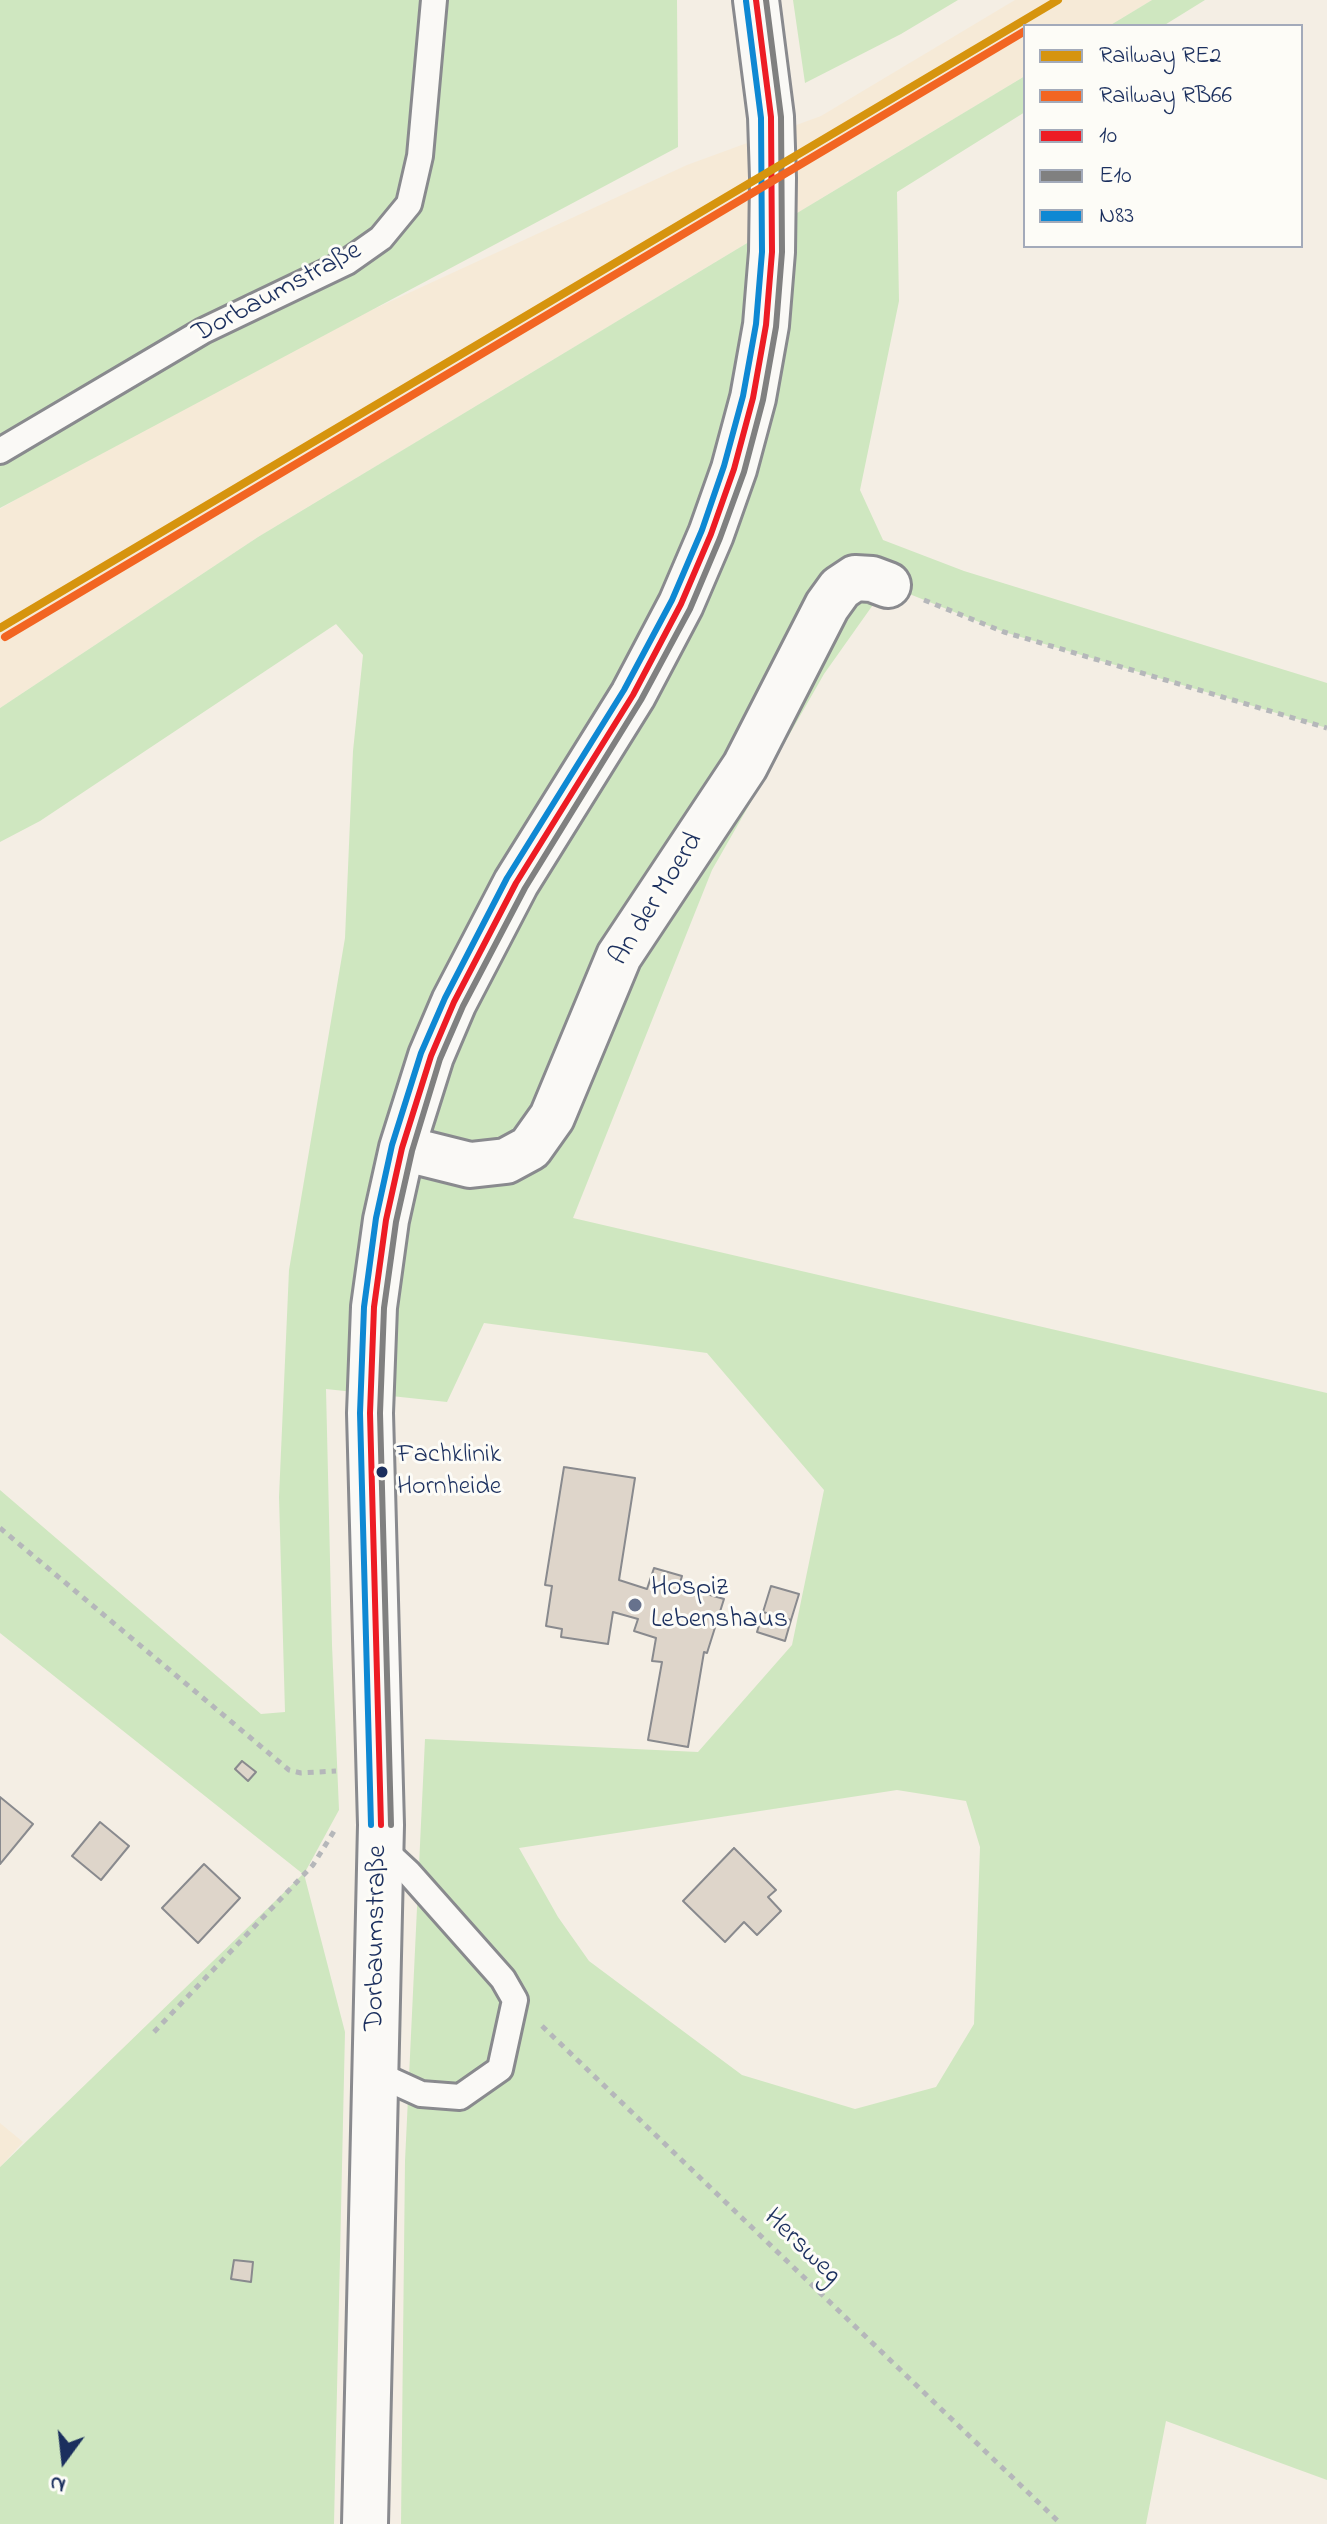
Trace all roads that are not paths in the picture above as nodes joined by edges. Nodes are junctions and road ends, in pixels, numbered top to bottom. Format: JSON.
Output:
{"nodes":[{"id":1,"x":434,"y":0,"type":"edge"},
{"id":2,"x":756,"y":0,"type":"edge"},
{"id":3,"x":0,"y":451,"type":"edge"},
{"id":4,"x":888,"y":585,"type":"road end"},
{"id":5,"x":402,"y":1148,"type":"junction"},
{"id":6,"x":380,"y":1846,"type":"junction"},
{"id":7,"x":375,"y":2073,"type":"junction"},
{"id":8,"x":365,"y":2524,"type":"edge"}],
"edges":[{"from":1,"to":3,"type":"lane","name":"Dorbaumstraße"},
{"from":2,"to":5,"type":"street","name":"Dorbaumstraße"},
{"from":4,"to":5,"type":"street","name":"An der Moerd"},
{"from":5,"to":6,"type":"street","name":"Dorbaumstraße"},
{"from":6,"to":7,"type":"street","name":"Dorbaumstraße"},
{"from":6,"to":7,"type":"lane"},
{"from":7,"to":8,"type":"street","name":"Dorbaumstraße"}]}
